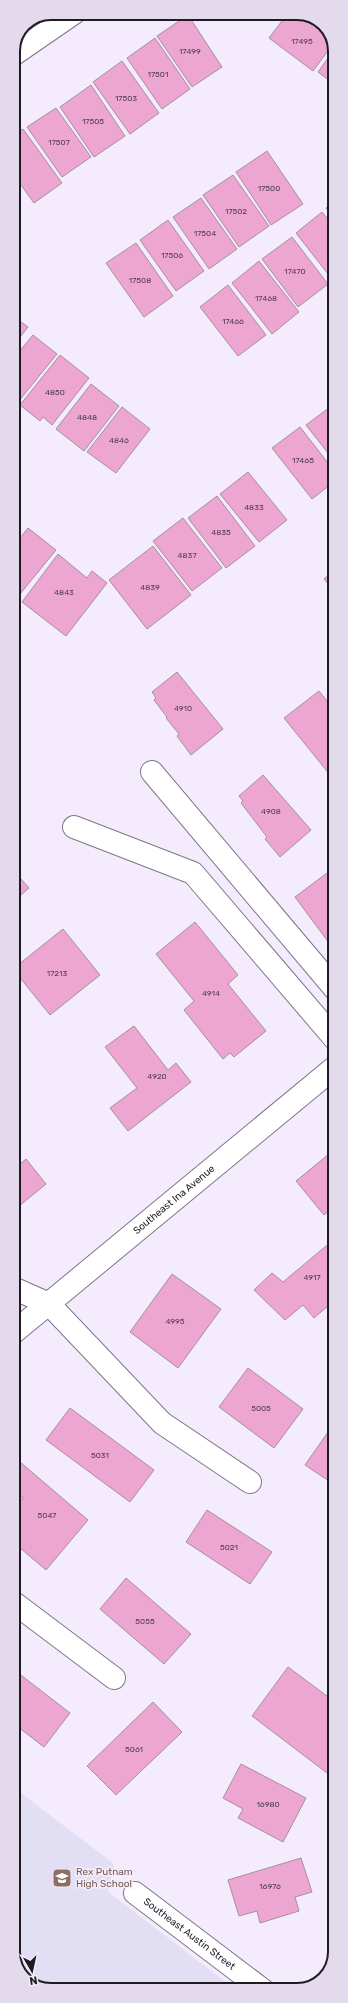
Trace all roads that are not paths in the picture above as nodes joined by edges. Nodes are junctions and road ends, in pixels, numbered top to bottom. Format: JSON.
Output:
{"nodes":[{"id":1,"x":64,"y":20,"type":"edge"},
{"id":2,"x":20,"y":50,"type":"edge"},
{"id":3,"x":152,"y":772,"type":"dead end"},
{"id":4,"x":74,"y":827,"type":"dead end"},
{"id":5,"x":328,"y":981,"type":"edge"},
{"id":6,"x":328,"y":1031,"type":"edge"},
{"id":7,"x":328,"y":1073,"type":"edge"},
{"id":8,"x":20,"y":1291,"type":"edge"},
{"id":9,"x":48,"y":1304,"type":"junction"},
{"id":10,"x":20,"y":1327,"type":"edge"},
{"id":11,"x":250,"y":1482,"type":"dead end"},
{"id":12,"x":20,"y":1607,"type":"edge"},
{"id":13,"x":114,"y":1678,"type":"dead end"},
{"id":14,"x":134,"y":1893,"type":"dead end"},
{"id":15,"x":254,"y":1983,"type":"edge"}],
"edges":[{"from":1,"to":2,"type":"street"},
{"from":3,"to":5,"type":"street"},
{"from":4,"to":6,"type":"street"},
{"from":7,"to":9,"type":"street","name":"Southeast Ina Avenue"},
{"from":8,"to":9,"type":"street"},
{"from":9,"to":10,"type":"street","name":"Southeast Ina Avenue"},
{"from":9,"to":11,"type":"street"},
{"from":12,"to":13,"type":"street"},
{"from":14,"to":15,"type":"street","name":"Southeast Austin Street"}]}
